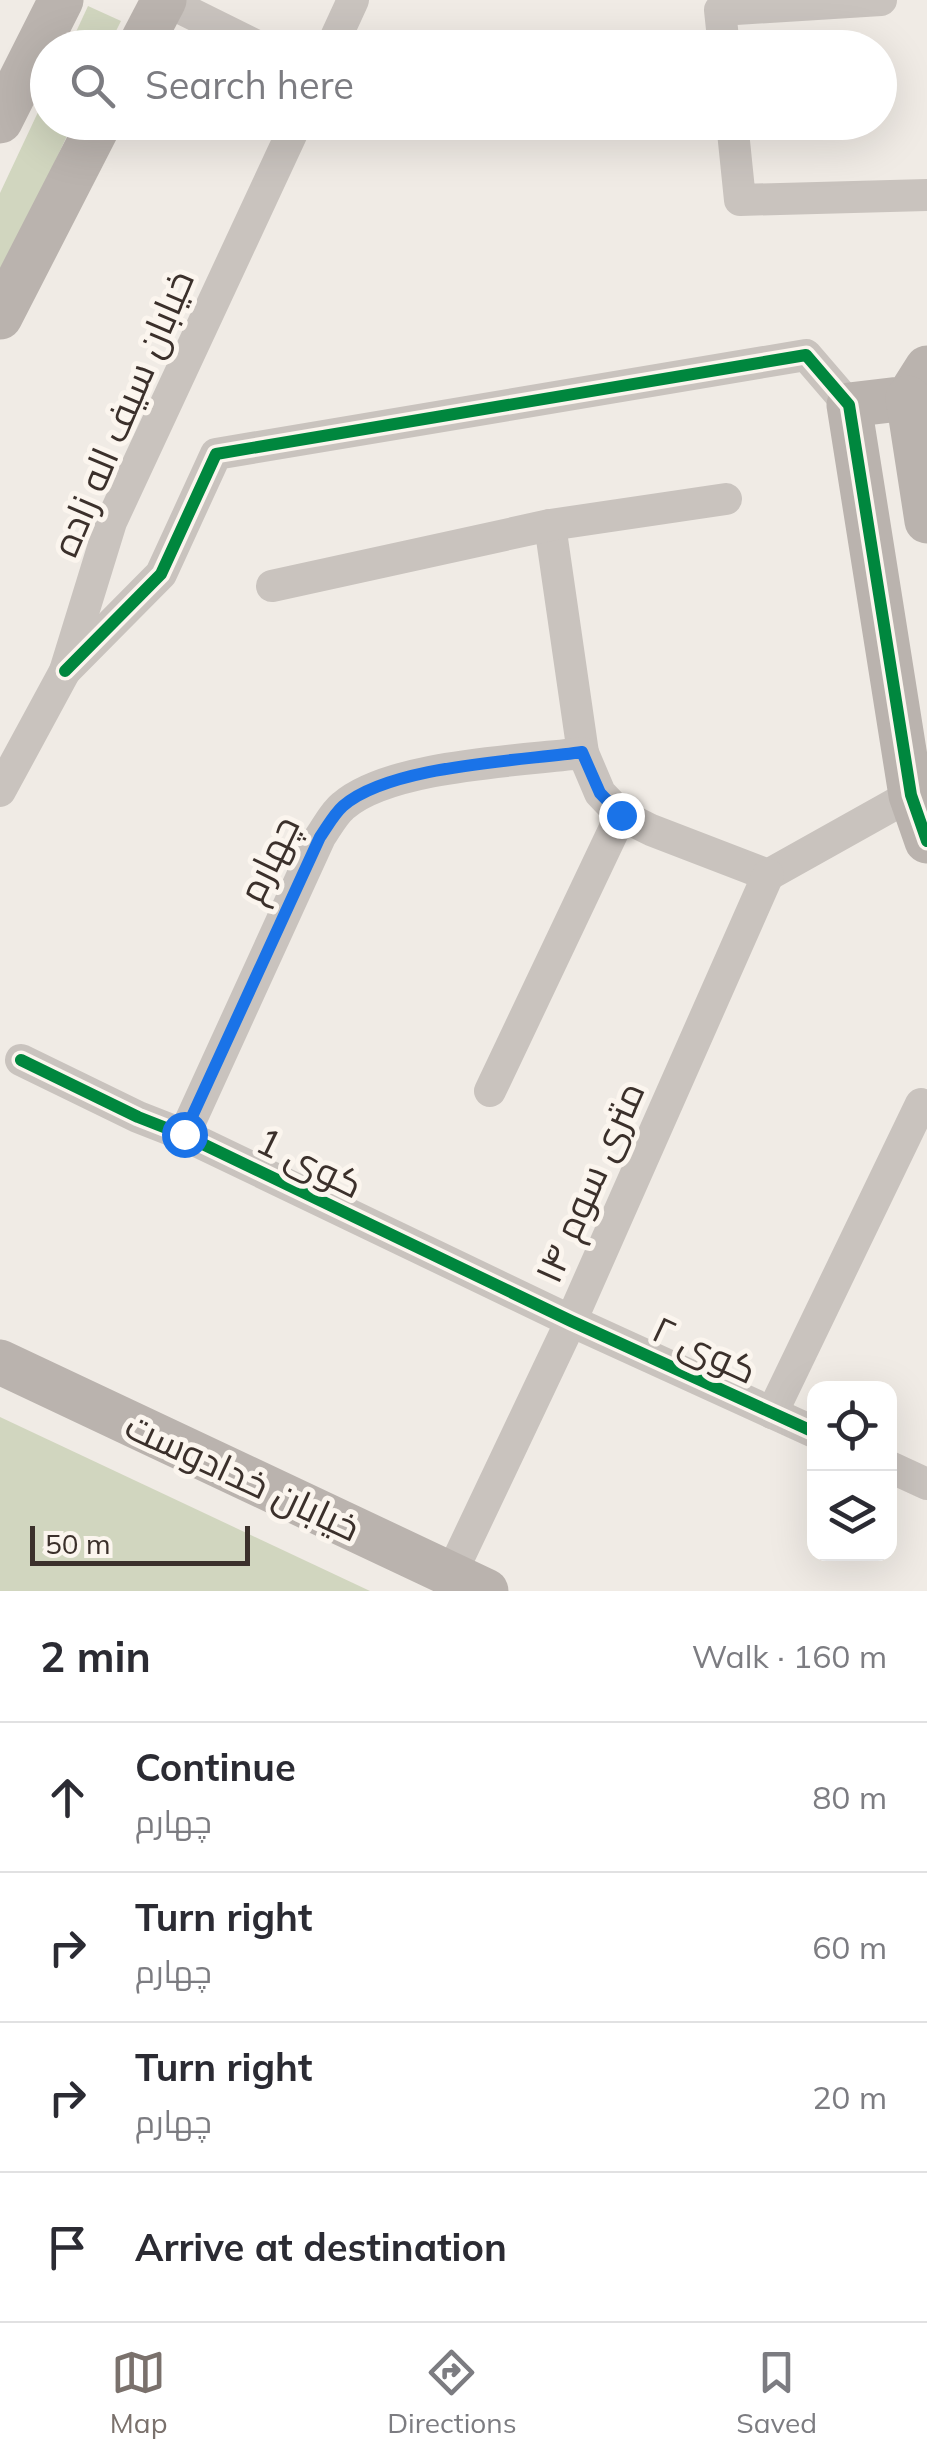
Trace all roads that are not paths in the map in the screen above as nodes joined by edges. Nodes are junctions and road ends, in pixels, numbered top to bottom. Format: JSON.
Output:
{"nodes":[{"id":1,"x":60,"y":0,"type":"edge"},
{"id":2,"x":164,"y":0,"type":"edge"},
{"id":3,"x":353,"y":0,"type":"edge"},
{"id":4,"x":881,"y":0,"type":"edge"},
{"id":5,"x":45,"y":30,"type":"edge"},
{"id":6,"x":148,"y":30,"type":"edge"},
{"id":7,"x":225,"y":30,"type":"edge"},
{"id":8,"x":339,"y":30,"type":"edge"},
{"id":9,"x":722,"y":30,"type":"edge"},
{"id":10,"x":30,"y":60,"type":"edge"},
{"id":11,"x":0,"y":121,"type":"edge"},
{"id":12,"x":91,"y":140,"type":"edge"},
{"id":13,"x":288,"y":140,"type":"edge"},
{"id":14,"x":734,"y":140,"type":"edge"},
{"id":15,"x":927,"y":195,"type":"edge"},
{"id":16,"x":0,"y":317,"type":"edge"},
{"id":17,"x":918,"y":383,"type":"edge"},
{"id":18,"x":850,"y":405,"type":"junction"},
{"id":19,"x":726,"y":499,"type":"dead end"},
{"id":20,"x":927,"y":520,"type":"edge"},
{"id":21,"x":550,"y":525,"type":"junction"},
{"id":22,"x":272,"y":586,"type":"dead end"},
{"id":23,"x":66,"y":671,"type":"junction"},
{"id":24,"x":582,"y":752,"type":"junction"},
{"id":25,"x":0,"y":791,"type":"edge"},
{"id":26,"x":911,"y":795,"type":"junction"},
{"id":27,"x":621,"y":815,"type":"junction"},
{"id":28,"x":927,"y":841,"type":"edge"},
{"id":29,"x":768,"y":875,"type":"junction"},
{"id":30,"x":20,"y":1060,"type":"dead end"},
{"id":31,"x":490,"y":1090,"type":"dead end"},
{"id":32,"x":922,"y":1104,"type":"dead end"},
{"id":33,"x":184,"y":1134,"type":"junction"},
{"id":34,"x":571,"y":1321,"type":"junction"},
{"id":35,"x":0,"y":1362,"type":"edge"},
{"id":36,"x":772,"y":1413,"type":"junction"},
{"id":37,"x":807,"y":1429,"type":"edge"},
{"id":38,"x":897,"y":1470,"type":"edge"},
{"id":39,"x":927,"y":1484,"type":"edge"},
{"id":40,"x":469,"y":1582,"type":"edge"}],
"edges":[{"from":1,"to":5,"type":"main road"},
{"from":2,"to":6,"type":"main road"},
{"from":2,"to":7,"type":"street"},
{"from":3,"to":8,"type":"street"},
{"from":4,"to":9,"type":"street"},
{"from":10,"to":11,"type":"main road"},
{"from":12,"to":16,"type":"main road"},
{"from":13,"to":23,"type":"street","name":"خیابان سیف اله زاده"},
{"from":14,"to":15,"type":"street"},
{"from":17,"to":18,"type":"main road"},
{"from":17,"to":20,"type":"main road"},
{"from":18,"to":23,"type":"street"},
{"from":18,"to":26,"type":"main road"},
{"from":19,"to":21,"type":"street"},
{"from":21,"to":22,"type":"street"},
{"from":21,"to":24,"type":"street"},
{"from":23,"to":25,"type":"street","name":"خیابان سیف اله زاده"},
{"from":24,"to":27,"type":"street"},
{"from":24,"to":33,"type":"street","name":"چهارم"},
{"from":26,"to":28,"type":"main road"},
{"from":26,"to":29,"type":"street"},
{"from":27,"to":29,"type":"street"},
{"from":27,"to":31,"type":"street"},
{"from":29,"to":34,"type":"street","name":"۱۴ متری سوم"},
{"from":30,"to":33,"type":"street","name":"کوی 1"},
{"from":32,"to":36,"type":"street"},
{"from":33,"to":34,"type":"street","name":"کوی 1"},
{"from":34,"to":36,"type":"street","name":"کوی ۲"},
{"from":34,"to":40,"type":"street","name":"۱۴ متری سوم"},
{"from":35,"to":40,"type":"main road","name":"خیابان خدادوست"},
{"from":36,"to":37,"type":"street","name":"کوی ۲"},
{"from":38,"to":39,"type":"street"}]}
